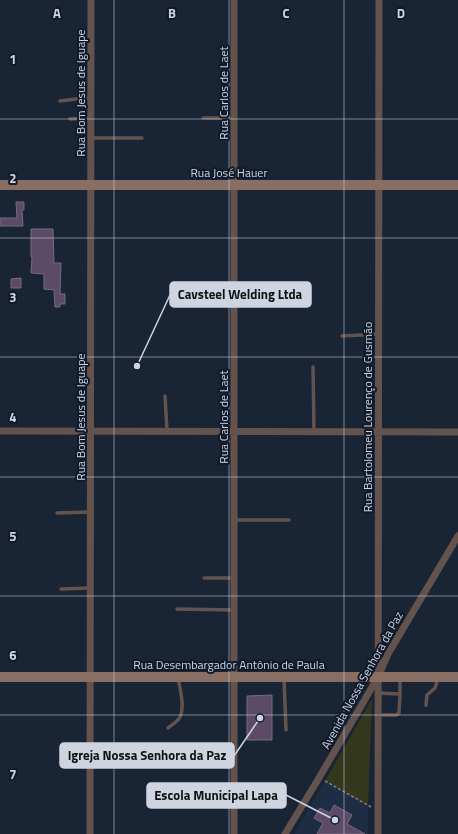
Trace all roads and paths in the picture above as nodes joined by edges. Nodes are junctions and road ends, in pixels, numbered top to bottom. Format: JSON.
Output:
{"nodes":[{"id":1,"x":91,"y":0,"type":"edge"},
{"id":2,"x":234,"y":0,"type":"edge"},
{"id":3,"x":379,"y":0,"type":"edge"},
{"id":4,"x":91,"y":97,"type":"junction"},
{"id":5,"x":60,"y":101,"type":"dead end"},
{"id":6,"x":91,"y":118,"type":"junction"},
{"id":7,"x":203,"y":118,"type":"dead end"},
{"id":8,"x":234,"y":118,"type":"junction"},
{"id":9,"x":70,"y":119,"type":"dead end"},
{"id":10,"x":91,"y":138,"type":"junction"},
{"id":11,"x":142,"y":138,"type":"dead end"},
{"id":12,"x":0,"y":185,"type":"edge"},
{"id":13,"x":91,"y":185,"type":"junction"},
{"id":14,"x":234,"y":185,"type":"junction"},
{"id":15,"x":379,"y":185,"type":"junction"},
{"id":16,"x":458,"y":185,"type":"edge"},
{"id":17,"x":379,"y":334,"type":"junction"},
{"id":18,"x":342,"y":336,"type":"dead end"},
{"id":19,"x":313,"y":367,"type":"dead end"},
{"id":20,"x":165,"y":396,"type":"dead end"},
{"id":21,"x":0,"y":431,"type":"edge"},
{"id":22,"x":91,"y":431,"type":"junction"},
{"id":23,"x":167,"y":431,"type":"junction"},
{"id":24,"x":234,"y":432,"type":"junction"},
{"id":25,"x":314,"y":432,"type":"junction"},
{"id":26,"x":378,"y":432,"type":"junction"},
{"id":27,"x":458,"y":432,"type":"edge"},
{"id":28,"x":91,"y":512,"type":"junction"},
{"id":29,"x":57,"y":513,"type":"dead end"},
{"id":30,"x":234,"y":520,"type":"junction"},
{"id":31,"x":289,"y":520,"type":"dead end"},
{"id":32,"x":458,"y":536,"type":"edge"},
{"id":33,"x":204,"y":578,"type":"dead end"},
{"id":34,"x":234,"y":578,"type":"junction"},
{"id":35,"x":90,"y":588,"type":"junction"},
{"id":36,"x":61,"y":589,"type":"dead end"},
{"id":37,"x":177,"y":609,"type":"dead end"},
{"id":38,"x":234,"y":610,"type":"junction"},
{"id":39,"x":0,"y":676,"type":"edge"},
{"id":40,"x":90,"y":677,"type":"junction"},
{"id":41,"x":178,"y":677,"type":"junction"},
{"id":42,"x":234,"y":677,"type":"junction"},
{"id":43,"x":284,"y":677,"type":"junction"},
{"id":44,"x":378,"y":677,"type":"junction"},
{"id":45,"x":400,"y":677,"type":"junction"},
{"id":46,"x":438,"y":677,"type":"junction"},
{"id":47,"x":458,"y":677,"type":"edge"},
{"id":48,"x":378,"y":693,"type":"junction"},
{"id":49,"x":400,"y":694,"type":"junction"},
{"id":50,"x":426,"y":705,"type":"dead end"},
{"id":51,"x":378,"y":715,"type":"junction"},
{"id":52,"x":168,"y":728,"type":"dead end"},
{"id":53,"x":286,"y":730,"type":"dead end"},
{"id":54,"x":319,"y":778,"type":"junction"},
{"id":55,"x":378,"y":811,"type":"junction"},
{"id":56,"x":90,"y":834,"type":"edge"},
{"id":57,"x":234,"y":834,"type":"edge"},
{"id":58,"x":285,"y":834,"type":"edge"},
{"id":59,"x":378,"y":834,"type":"edge"}],
"edges":[{"from":1,"to":4,"type":"street","name":"Rua Bom Jesus de Iguape"},
{"from":2,"to":8,"type":"street","name":"Rua Carlos de Laet"},
{"from":3,"to":15,"type":"street","name":"Rua Bartolomeu Lourenço de Gusmão"},
{"from":4,"to":5,"type":"lane"},
{"from":4,"to":6,"type":"street","name":"Rua Bom Jesus de Iguape"},
{"from":6,"to":9,"type":"lane"},
{"from":6,"to":10,"type":"street","name":"Rua Bom Jesus de Iguape"},
{"from":7,"to":8,"type":"lane"},
{"from":8,"to":14,"type":"street","name":"Rua Carlos de Laet"},
{"from":10,"to":11,"type":"lane"},
{"from":10,"to":13,"type":"street","name":"Rua Bom Jesus de Iguape"},
{"from":12,"to":13,"type":"main road","name":"Rua José Hauer"},
{"from":13,"to":14,"type":"main road","name":"Rua José Hauer"},
{"from":13,"to":22,"type":"street","name":"Rua Bom Jesus de Iguape"},
{"from":14,"to":15,"type":"main road","name":"Rua José Hauer"},
{"from":14,"to":24,"type":"street","name":"Rua Carlos de Laet"},
{"from":15,"to":16,"type":"main road","name":"Rua José Hauer"},
{"from":15,"to":17,"type":"street","name":"Rua Bartolomeu Lourenço de Gusmão"},
{"from":17,"to":18,"type":"lane"},
{"from":17,"to":26,"type":"street","name":"Rua Bartolomeu Lourenço de Gusmão"},
{"from":19,"to":25,"type":"lane"},
{"from":20,"to":23,"type":"lane"},
{"from":21,"to":22,"type":"street"},
{"from":22,"to":23,"type":"street"},
{"from":22,"to":28,"type":"street","name":"Rua Bom Jesus de Iguape"},
{"from":23,"to":24,"type":"street"},
{"from":24,"to":25,"type":"street"},
{"from":24,"to":30,"type":"street","name":"Rua Carlos de Laet"},
{"from":25,"to":26,"type":"street"},
{"from":26,"to":27,"type":"street"},
{"from":26,"to":44,"type":"street","name":"Rua Bartolomeu Lourenço de Gusmão"},
{"from":28,"to":29,"type":"lane"},
{"from":28,"to":35,"type":"street","name":"Rua Bom Jesus de Iguape"},
{"from":30,"to":31,"type":"lane"},
{"from":30,"to":34,"type":"street","name":"Rua Carlos de Laet"},
{"from":32,"to":44,"type":"street","name":"Avenida Nossa Senhora da Paz"},
{"from":33,"to":34,"type":"lane"},
{"from":34,"to":38,"type":"street","name":"Rua Carlos de Laet"},
{"from":35,"to":36,"type":"lane"},
{"from":35,"to":40,"type":"street","name":"Rua Bom Jesus de Iguape"},
{"from":37,"to":38,"type":"lane"},
{"from":38,"to":42,"type":"street","name":"Rua Carlos de Laet"},
{"from":39,"to":40,"type":"main road","name":"Rua Desembargador Antônio de Paula"},
{"from":40,"to":41,"type":"main road","name":"Rua Desembargador Antônio de Paula"},
{"from":40,"to":56,"type":"street","name":"Rua Bom Jesus de Iguape"},
{"from":41,"to":42,"type":"main road","name":"Rua Desembargador Antônio de Paula"},
{"from":41,"to":52,"type":"lane"},
{"from":42,"to":43,"type":"main road","name":"Rua Desembargador Antônio de Paula"},
{"from":42,"to":57,"type":"street","name":"Rua Carlos de Laet"},
{"from":43,"to":44,"type":"main road","name":"Rua Desembargador Antônio de Paula"},
{"from":43,"to":53,"type":"lane"},
{"from":44,"to":45,"type":"main road","name":"Rua Desembargador Antônio de Paula"},
{"from":44,"to":48,"type":"street","name":"Rua Bartolomeu Lourenço de Gusmão"},
{"from":44,"to":54,"type":"street","name":"Avenida Nossa Senhora da Paz"},
{"from":45,"to":46,"type":"main road","name":"Rua Desembargador Antônio de Paula"},
{"from":45,"to":49,"type":"lane"},
{"from":46,"to":47,"type":"main road","name":"Rua Desembargador Antônio de Paula"},
{"from":46,"to":50,"type":"lane"},
{"from":48,"to":49,"type":"lane"},
{"from":48,"to":51,"type":"street","name":"Rua Bartolomeu Lourenço de Gusmão"},
{"from":49,"to":51,"type":"lane"},
{"from":51,"to":55,"type":"street","name":"Rua Bartolomeu Lourenço de Gusmão"},
{"from":54,"to":55,"type":"path"},
{"from":54,"to":58,"type":"street","name":"Avenida Nossa Senhora da Paz"},
{"from":55,"to":59,"type":"street","name":"Rua Bartolomeu Lourenço de Gusmão"}]}
